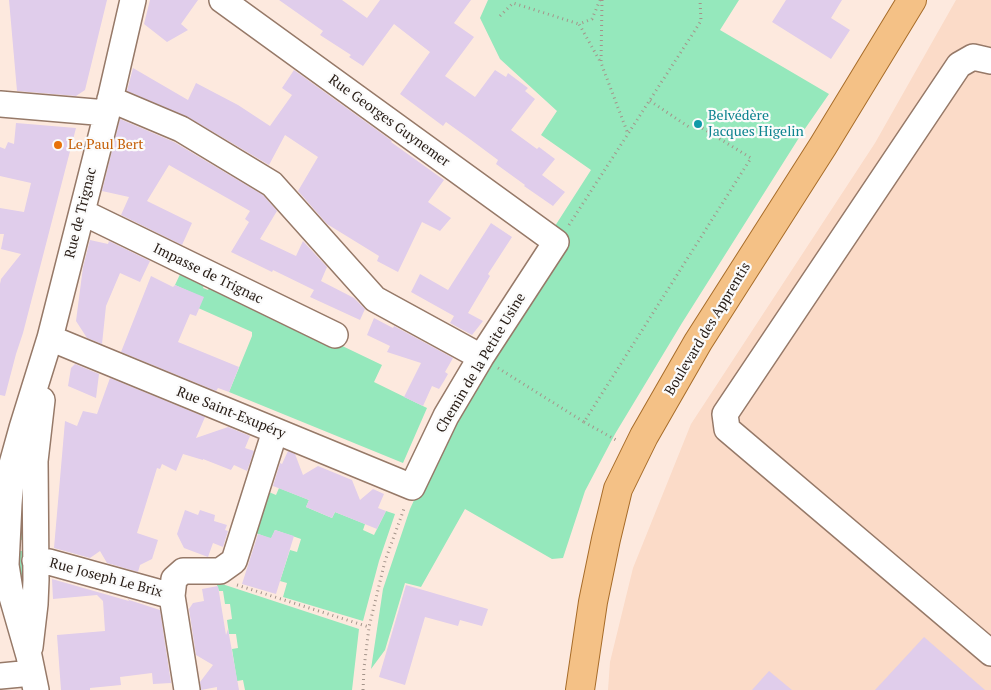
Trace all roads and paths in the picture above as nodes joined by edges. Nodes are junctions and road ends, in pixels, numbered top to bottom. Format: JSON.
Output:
{"nodes":[{"id":1,"x":133,"y":0,"type":"edge"},
{"id":2,"x":222,"y":0,"type":"edge"},
{"id":3,"x":602,"y":0,"type":"edge"},
{"id":4,"x":700,"y":0,"type":"edge"},
{"id":5,"x":912,"y":0,"type":"edge"},
{"id":6,"x":500,"y":16,"type":"dead end"},
{"id":7,"x":579,"y":24,"type":"junction"},
{"id":8,"x":991,"y":61,"type":"edge"},
{"id":9,"x":601,"y":63,"type":"junction"},
{"id":10,"x":650,"y":102,"type":"junction"},
{"id":11,"x":0,"y":104,"type":"edge"},
{"id":12,"x":108,"y":106,"type":"junction"},
{"id":13,"x":689,"y":127,"type":"dead end"},
{"id":14,"x":702,"y":128,"type":"dead end"},
{"id":15,"x":628,"y":135,"type":"junction"},
{"id":16,"x":82,"y":212,"type":"junction"},
{"id":17,"x":556,"y":242,"type":"junction"},
{"id":18,"x":335,"y":335,"type":"dead end"},
{"id":19,"x":50,"y":338,"type":"junction"},
{"id":20,"x":481,"y":357,"type":"junction"},
{"id":21,"x":518,"y":381,"type":"dead end"},
{"id":22,"x":584,"y":422,"type":"junction"},
{"id":23,"x":275,"y":431,"type":"junction"},
{"id":24,"x":622,"y":444,"type":"dead end"},
{"id":25,"x":412,"y":487,"type":"junction"},
{"id":26,"x":35,"y":561,"type":"junction"},
{"id":27,"x":220,"y":571,"type":"junction"},
{"id":28,"x":172,"y":596,"type":"junction"},
{"id":29,"x":369,"y":627,"type":"junction"},
{"id":30,"x":991,"y":653,"type":"edge"},
{"id":31,"x":32,"y":673,"type":"edge"},
{"id":32,"x":0,"y":676,"type":"edge"},
{"id":33,"x":187,"y":690,"type":"edge"},
{"id":34,"x":363,"y":690,"type":"edge"},
{"id":35,"x":580,"y":690,"type":"edge"}],
"edges":[{"from":1,"to":12,"type":"street","name":"Rue de Trignac"},
{"from":2,"to":17,"type":"street","name":"Rue Georges Guynemer"},
{"from":3,"to":7,"type":"path"},
{"from":3,"to":9,"type":"path"},
{"from":4,"to":10,"type":"path"},
{"from":5,"to":35,"type":"main road","name":"Boulevard des Apprentis"},
{"from":6,"to":7,"type":"path"},
{"from":7,"to":9,"type":"path"},
{"from":8,"to":30,"type":"street"},
{"from":9,"to":15,"type":"path"},
{"from":10,"to":13,"type":"path"},
{"from":10,"to":15,"type":"path"},
{"from":11,"to":12,"type":"street"},
{"from":12,"to":16,"type":"street","name":"Rue de Trignac"},
{"from":12,"to":20,"type":"street"},
{"from":14,"to":22,"type":"path"},
{"from":15,"to":17,"type":"path"},
{"from":16,"to":18,"type":"street","name":"Impasse de Trignac"},
{"from":16,"to":19,"type":"street","name":"Rue de Trignac"},
{"from":17,"to":20,"type":"street","name":"Chemin de la Petite Usine"},
{"from":19,"to":23,"type":"street","name":"Rue Saint-Exupéry"},
{"from":19,"to":26,"type":"street","name":"Rue de Trignac"},
{"from":19,"to":31,"type":"street","name":"Rue de Trignac"},
{"from":20,"to":25,"type":"street","name":"Chemin de la Petite Usine"},
{"from":21,"to":22,"type":"path"},
{"from":22,"to":24,"type":"path"},
{"from":23,"to":25,"type":"street","name":"Rue Saint-Exupéry"},
{"from":23,"to":27,"type":"street"},
{"from":25,"to":29,"type":"path"},
{"from":26,"to":28,"type":"street","name":"Rue Joseph Le Brix"},
{"from":26,"to":31,"type":"street","name":"Rue de Trignac"},
{"from":27,"to":28,"type":"street"},
{"from":27,"to":29,"type":"path"},
{"from":28,"to":33,"type":"street","name":"Rue Joseph Le Brix"},
{"from":29,"to":34,"type":"path"},
{"from":31,"to":32,"type":"street"}]}
